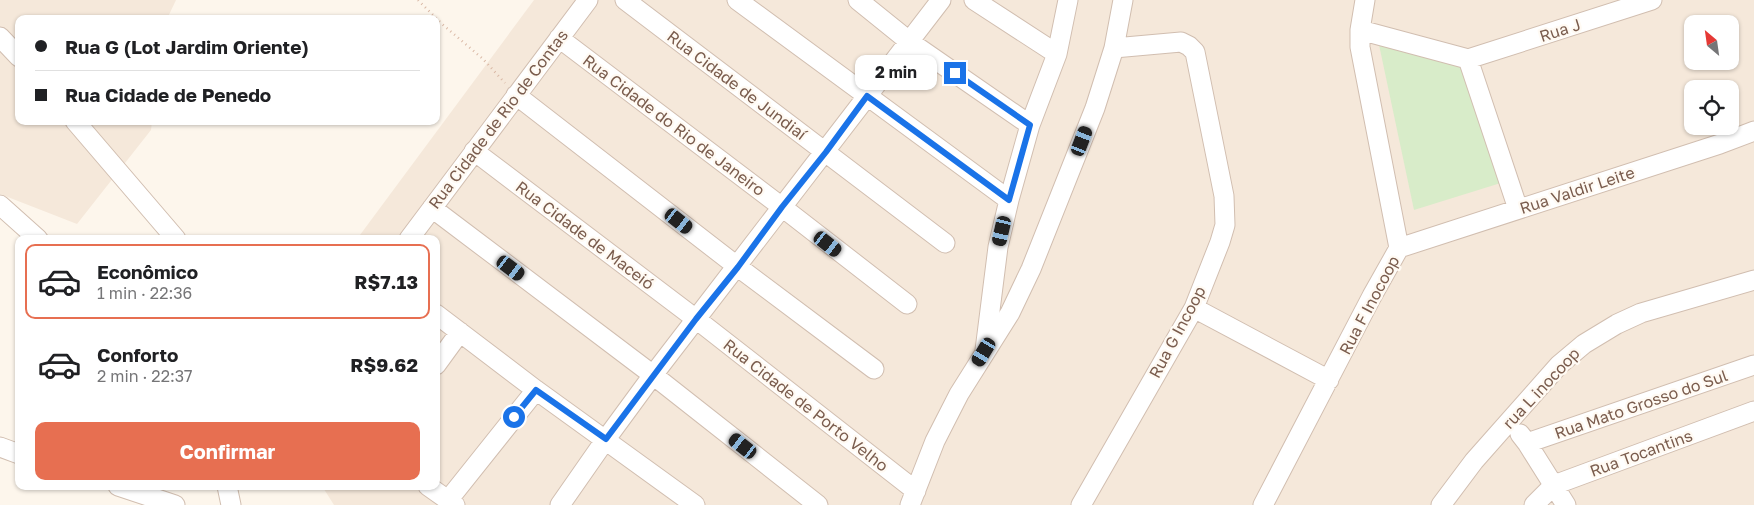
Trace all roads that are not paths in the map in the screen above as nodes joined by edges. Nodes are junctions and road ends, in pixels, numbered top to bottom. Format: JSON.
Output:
{"nodes":[{"id":1,"x":588,"y":0,"type":"edge"},
{"id":2,"x":625,"y":0,"type":"edge"},
{"id":3,"x":737,"y":0,"type":"edge"},
{"id":4,"x":858,"y":0,"type":"edge"},
{"id":5,"x":941,"y":0,"type":"edge"},
{"id":6,"x":974,"y":0,"type":"edge"},
{"id":7,"x":1068,"y":0,"type":"edge"},
{"id":8,"x":1123,"y":0,"type":"edge"},
{"id":9,"x":1365,"y":0,"type":"edge"},
{"id":10,"x":1652,"y":0,"type":"edge"},
{"id":11,"x":1360,"y":30,"type":"junction"},
{"id":12,"x":0,"y":37,"type":"edge"},
{"id":13,"x":559,"y":38,"type":"junction"},
{"id":14,"x":910,"y":42,"type":"junction"},
{"id":15,"x":1114,"y":48,"type":"junction"},
{"id":16,"x":15,"y":53,"type":"edge"},
{"id":17,"x":1057,"y":54,"type":"junction"},
{"id":18,"x":1468,"y":60,"type":"junction"},
{"id":19,"x":516,"y":95,"type":"junction"},
{"id":20,"x":867,"y":96,"type":"junction"},
{"id":21,"x":79,"y":125,"type":"edge"},
{"id":22,"x":1030,"y":125,"type":"junction"},
{"id":23,"x":1754,"y":131,"type":"edge"},
{"id":24,"x":474,"y":152,"type":"junction"},
{"id":25,"x":826,"y":152,"type":"junction"},
{"id":26,"x":1009,"y":200,"type":"junction"},
{"id":27,"x":0,"y":205,"type":"edge"},
{"id":28,"x":782,"y":207,"type":"junction"},
{"id":29,"x":432,"y":208,"type":"junction"},
{"id":30,"x":1518,"y":209,"type":"junction"},
{"id":31,"x":34,"y":235,"type":"edge"},
{"id":32,"x":173,"y":235,"type":"edge"},
{"id":33,"x":412,"y":235,"type":"edge"},
{"id":34,"x":945,"y":243,"type":"dead end"},
{"id":35,"x":1399,"y":248,"type":"junction"},
{"id":36,"x":738,"y":267,"type":"junction"},
{"id":37,"x":1754,"y":280,"type":"edge"},
{"id":38,"x":906,"y":304,"type":"dead end"},
{"id":39,"x":1194,"y":308,"type":"junction"},
{"id":40,"x":440,"y":317,"type":"edge"},
{"id":41,"x":696,"y":319,"type":"junction"},
{"id":42,"x":460,"y":332,"type":"junction"},
{"id":43,"x":984,"y":352,"type":"junction"},
{"id":44,"x":440,"y":360,"type":"edge"},
{"id":45,"x":1754,"y":366,"type":"edge"},
{"id":46,"x":874,"y":369,"type":"dead end"},
{"id":47,"x":653,"y":375,"type":"junction"},
{"id":48,"x":1329,"y":380,"type":"junction"},
{"id":49,"x":536,"y":390,"type":"junction"},
{"id":50,"x":1754,"y":411,"type":"edge"},
{"id":51,"x":1509,"y":422,"type":"junction"},
{"id":52,"x":606,"y":439,"type":"junction"},
{"id":53,"x":1527,"y":443,"type":"junction"},
{"id":54,"x":0,"y":447,"type":"edge"},
{"id":55,"x":15,"y":453,"type":"edge"},
{"id":56,"x":1554,"y":485,"type":"junction"},
{"id":57,"x":130,"y":490,"type":"edge"},
{"id":58,"x":228,"y":490,"type":"edge"},
{"id":59,"x":434,"y":490,"type":"edge"},
{"id":60,"x":913,"y":498,"type":"edge"},
{"id":61,"x":569,"y":501,"type":"edge"},
{"id":62,"x":452,"y":502,"type":"edge"},
{"id":63,"x":175,"y":505,"type":"edge"},
{"id":64,"x":231,"y":505,"type":"edge"},
{"id":65,"x":695,"y":505,"type":"edge"},
{"id":66,"x":818,"y":505,"type":"edge"},
{"id":67,"x":1081,"y":505,"type":"edge"},
{"id":68,"x":1263,"y":505,"type":"edge"},
{"id":69,"x":1441,"y":505,"type":"edge"},
{"id":70,"x":1534,"y":505,"type":"edge"},
{"id":71,"x":1566,"y":505,"type":"edge"}],
"edges":[{"from":1,"to":13,"type":"street","name":"Rua Cidade de Rio de Contas"},
{"from":2,"to":25,"type":"street","name":"Rua Cidade de Jundiaí"},
{"from":3,"to":20,"type":"street"},
{"from":4,"to":14,"type":"street"},
{"from":5,"to":14,"type":"street"},
{"from":6,"to":17,"type":"street"},
{"from":7,"to":17,"type":"street"},
{"from":8,"to":15,"type":"street"},
{"from":9,"to":11,"type":"street","name":"Rua F Inocoop"},
{"from":10,"to":18,"type":"street","name":"Rua J"},
{"from":11,"to":18,"type":"street"},
{"from":11,"to":35,"type":"street","name":"Rua F Inocoop"},
{"from":12,"to":16,"type":"street"},
{"from":13,"to":19,"type":"street","name":"Rua Cidade de Rio de Contas"},
{"from":13,"to":28,"type":"street","name":"Rua Cidade do Rio de Janeiro"},
{"from":14,"to":20,"type":"street"},
{"from":14,"to":22,"type":"street"},
{"from":15,"to":39,"type":"street","name":"Rua G Incoop"},
{"from":15,"to":43,"type":"street"},
{"from":17,"to":22,"type":"street"},
{"from":18,"to":30,"type":"street"},
{"from":19,"to":24,"type":"street","name":"Rua Cidade de Rio de Contas"},
{"from":19,"to":36,"type":"street"},
{"from":20,"to":25,"type":"street"},
{"from":20,"to":26,"type":"street"},
{"from":21,"to":32,"type":"street"},
{"from":22,"to":26,"type":"street"},
{"from":23,"to":30,"type":"street","name":"Rua Valdir Leite"},
{"from":24,"to":29,"type":"street","name":"Rua Cidade de Rio de Contas"},
{"from":24,"to":41,"type":"street","name":"Rua Cidade de Maceió"},
{"from":25,"to":28,"type":"street"},
{"from":25,"to":34,"type":"street","name":"Rua Cidade de Jundiaí"},
{"from":26,"to":43,"type":"street"},
{"from":27,"to":31,"type":"street"},
{"from":28,"to":36,"type":"street"},
{"from":28,"to":38,"type":"street","name":"Rua Cidade do Rio de Janeiro"},
{"from":29,"to":33,"type":"street","name":"Rua Cidade de Rio de Contas"},
{"from":29,"to":47,"type":"street"},
{"from":30,"to":35,"type":"street","name":"Rua Valdir Leite"},
{"from":35,"to":48,"type":"street","name":"Rua F Inocoop"},
{"from":36,"to":41,"type":"street"},
{"from":36,"to":46,"type":"street"},
{"from":37,"to":51,"type":"street","name":"rua L inocoop"},
{"from":39,"to":48,"type":"street"},
{"from":39,"to":67,"type":"street","name":"Rua G Incoop"},
{"from":40,"to":42,"type":"street"},
{"from":41,"to":47,"type":"street"},
{"from":41,"to":60,"type":"street","name":"Rua Cidade de Porto Velho"},
{"from":42,"to":44,"type":"street"},
{"from":42,"to":49,"type":"street"},
{"from":43,"to":60,"type":"street"},
{"from":45,"to":53,"type":"street","name":"Rua Mato Grosso do Sul"},
{"from":47,"to":52,"type":"street"},
{"from":47,"to":66,"type":"street"},
{"from":48,"to":68,"type":"street","name":"Rua F Inocoop"},
{"from":49,"to":52,"type":"street"},
{"from":49,"to":62,"type":"street"},
{"from":50,"to":56,"type":"street","name":"Rua Tocantins"},
{"from":51,"to":53,"type":"street"},
{"from":51,"to":69,"type":"street","name":"rua L inocoop"},
{"from":52,"to":61,"type":"street"},
{"from":52,"to":65,"type":"street"},
{"from":53,"to":56,"type":"street"},
{"from":54,"to":55,"type":"street"},
{"from":56,"to":70,"type":"street","name":"Rua Tocantins"},
{"from":56,"to":71,"type":"street"},
{"from":57,"to":63,"type":"street"},
{"from":58,"to":64,"type":"street"},
{"from":59,"to":62,"type":"street"}]}
